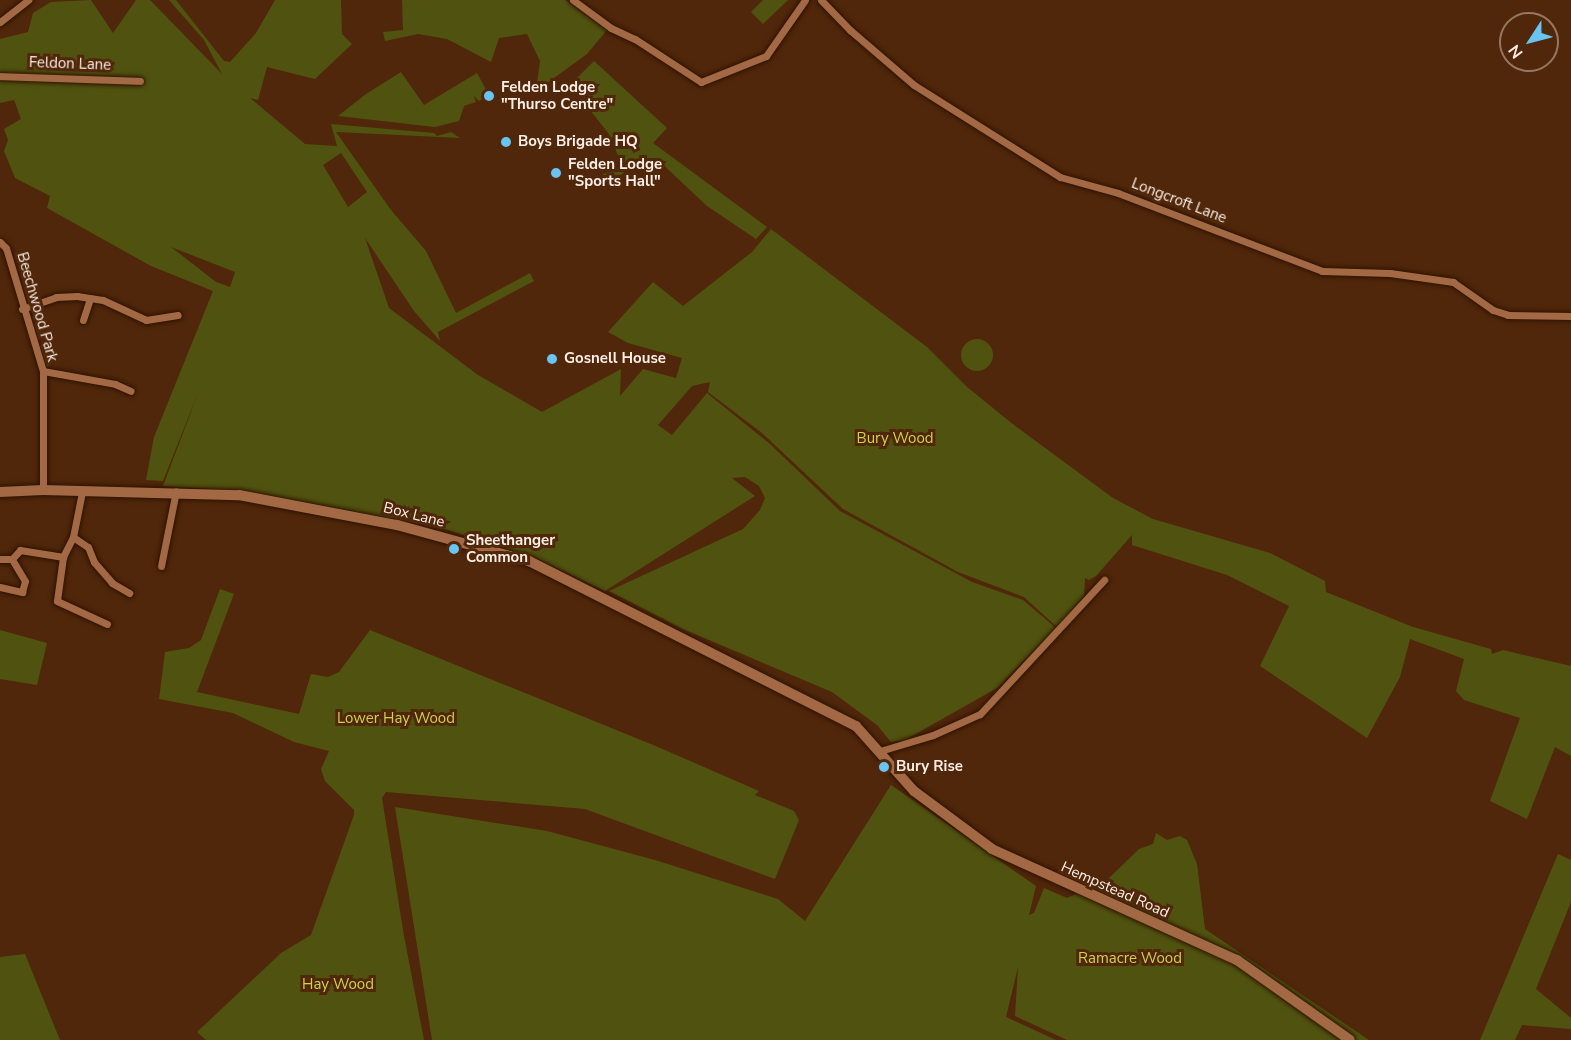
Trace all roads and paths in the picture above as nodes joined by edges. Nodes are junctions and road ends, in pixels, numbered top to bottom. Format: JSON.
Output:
{"nodes":[{"id":1,"x":28,"y":0,"type":"edge"},
{"id":2,"x":573,"y":0,"type":"edge"},
{"id":3,"x":805,"y":0,"type":"edge"},
{"id":4,"x":821,"y":0,"type":"edge"},
{"id":5,"x":0,"y":22,"type":"edge"},
{"id":6,"x":0,"y":76,"type":"edge"},
{"id":7,"x":140,"y":81,"type":"dead end"},
{"id":8,"x":0,"y":242,"type":"edge"},
{"id":9,"x":90,"y":298,"type":"junction"},
{"id":10,"x":22,"y":309,"type":"junction"},
{"id":11,"x":178,"y":315,"type":"dead end"},
{"id":12,"x":1571,"y":316,"type":"edge"},
{"id":13,"x":83,"y":320,"type":"dead end"},
{"id":14,"x":42,"y":371,"type":"junction"},
{"id":15,"x":131,"y":391,"type":"dead end"},
{"id":16,"x":43,"y":489,"type":"junction"},
{"id":17,"x":176,"y":491,"type":"junction"},
{"id":18,"x":0,"y":492,"type":"edge"},
{"id":19,"x":82,"y":492,"type":"junction"},
{"id":20,"x":73,"y":537,"type":"junction"},
{"id":21,"x":63,"y":557,"type":"junction"},
{"id":22,"x":0,"y":559,"type":"edge"},
{"id":23,"x":12,"y":560,"type":"junction"},
{"id":24,"x":161,"y":566,"type":"dead end"},
{"id":25,"x":1104,"y":580,"type":"dead end"},
{"id":26,"x":0,"y":588,"type":"edge"},
{"id":27,"x":129,"y":593,"type":"dead end"},
{"id":28,"x":107,"y":624,"type":"dead end"},
{"id":29,"x":880,"y":751,"type":"junction"},
{"id":30,"x":1350,"y":1040,"type":"edge"}],
"edges":[{"from":1,"to":5,"type":"street"},
{"from":2,"to":3,"type":"street"},
{"from":4,"to":12,"type":"street","name":"Longcroft Lane"},
{"from":6,"to":7,"type":"street","name":"Feldon Lane"},
{"from":8,"to":10,"type":"street","name":"Beechwood Park"},
{"from":9,"to":10,"type":"street"},
{"from":9,"to":11,"type":"street"},
{"from":9,"to":13,"type":"street"},
{"from":10,"to":14,"type":"street","name":"Beechwood Park"},
{"from":14,"to":15,"type":"street"},
{"from":14,"to":16,"type":"street","name":"Beechwood Park"},
{"from":16,"to":18,"type":"main road","name":"Box Lane"},
{"from":16,"to":19,"type":"main road","name":"Box Lane"},
{"from":17,"to":19,"type":"main road","name":"Box Lane"},
{"from":17,"to":24,"type":"street"},
{"from":17,"to":29,"type":"main road","name":"Box Lane"},
{"from":19,"to":20,"type":"street"},
{"from":20,"to":21,"type":"street"},
{"from":20,"to":27,"type":"street"},
{"from":21,"to":23,"type":"street"},
{"from":21,"to":28,"type":"street"},
{"from":22,"to":23,"type":"street"},
{"from":23,"to":26,"type":"street"},
{"from":25,"to":29,"type":"street"},
{"from":29,"to":30,"type":"main road","name":"Hempstead Road"}]}
